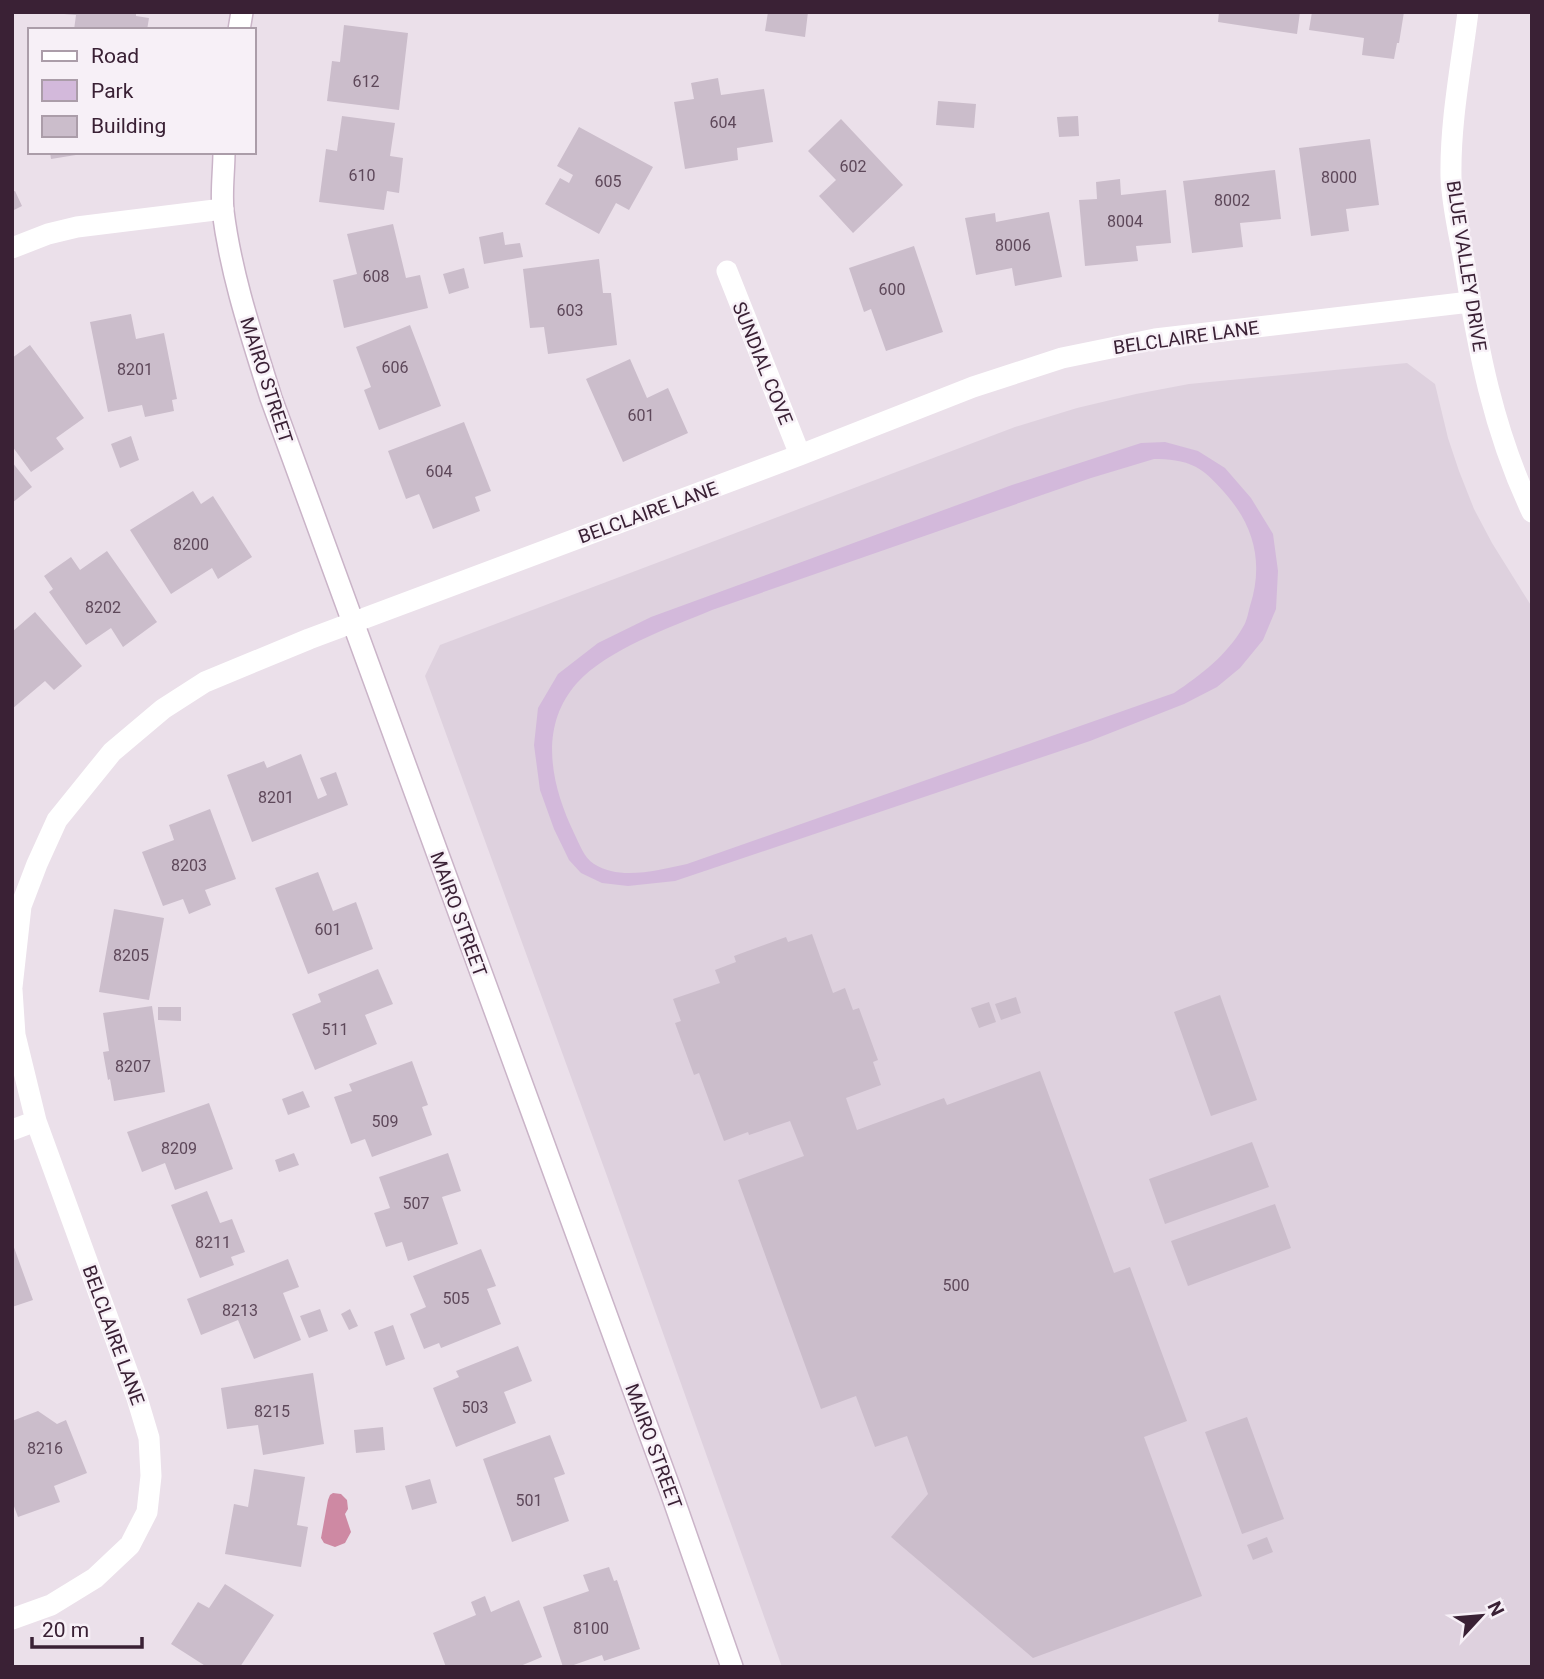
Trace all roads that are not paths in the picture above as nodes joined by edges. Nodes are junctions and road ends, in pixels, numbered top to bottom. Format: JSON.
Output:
{"nodes":[{"id":1,"x":1468,"y":12,"type":"edge"},
{"id":2,"x":224,"y":154,"type":"edge"},
{"id":3,"x":223,"y":209,"type":"junction"},
{"id":4,"x":12,"y":248,"type":"edge"},
{"id":5,"x":727,"y":271,"type":"dead end"},
{"id":6,"x":1470,"y":302,"type":"junction"},
{"id":7,"x":800,"y":455,"type":"junction"},
{"id":8,"x":1532,"y":512,"type":"edge"},
{"id":9,"x":352,"y":622,"type":"junction"},
{"id":10,"x":12,"y":989,"type":"edge"},
{"id":11,"x":36,"y":1121,"type":"junction"},
{"id":12,"x":12,"y":1130,"type":"edge"},
{"id":13,"x":12,"y":1619,"type":"edge"},
{"id":14,"x":732,"y":1667,"type":"edge"}],
"edges":[{"from":1,"to":6,"type":"street","name":"BLUE VALLEY DRIVE"},
{"from":2,"to":3,"type":"street","name":"MAIRO STREET"},
{"from":3,"to":4,"type":"street"},
{"from":3,"to":9,"type":"street","name":"MAIRO STREET"},
{"from":5,"to":7,"type":"street","name":"SUNDIAL COVE"},
{"from":6,"to":7,"type":"street","name":"BELCLAIRE LANE"},
{"from":6,"to":8,"type":"street","name":"BLUE VALLEY DRIVE"},
{"from":7,"to":9,"type":"street","name":"BELCLAIRE LANE"},
{"from":9,"to":10,"type":"street","name":"BELCLAIRE LANE"},
{"from":9,"to":14,"type":"street","name":"MAIRO STREET"},
{"from":10,"to":11,"type":"street","name":"BELCLAIRE LANE"},
{"from":11,"to":12,"type":"street"},
{"from":11,"to":13,"type":"street","name":"BELCLAIRE LANE"}]}
